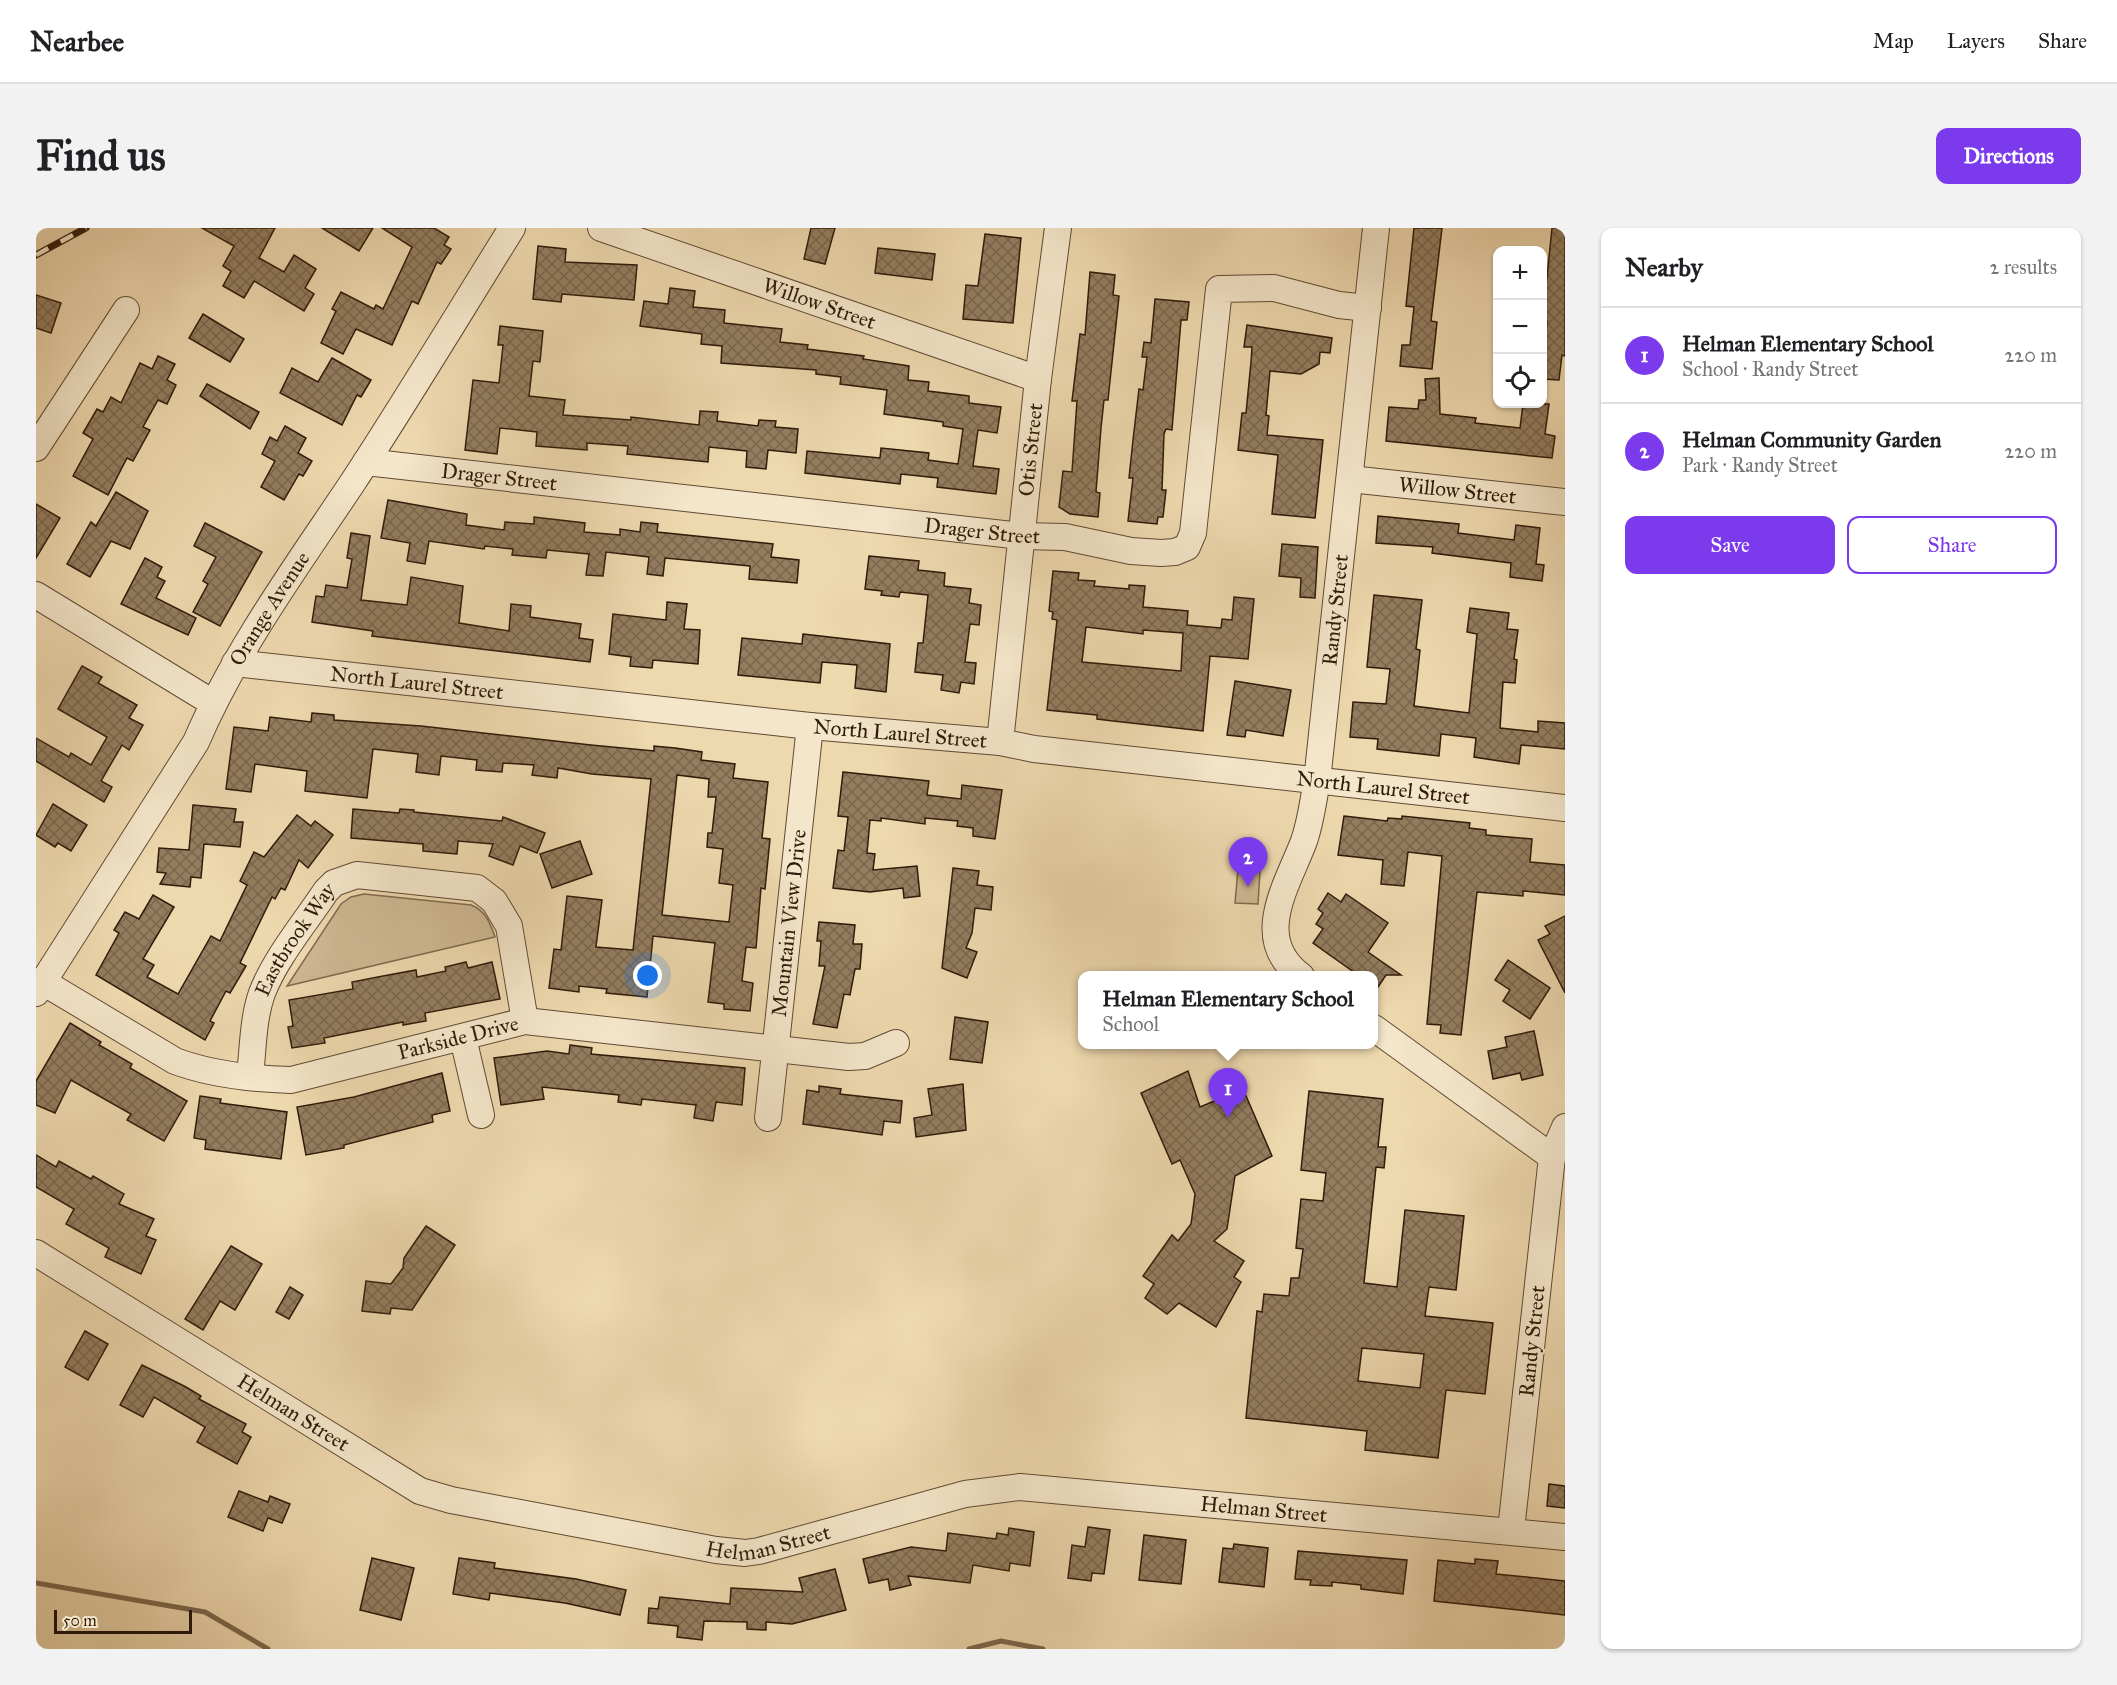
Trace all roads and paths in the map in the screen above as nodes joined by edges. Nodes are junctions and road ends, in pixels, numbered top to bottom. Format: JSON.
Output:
{"nodes":[{"id":1,"x":512,"y":228,"type":"edge"},
{"id":2,"x":601,"y":228,"type":"edge"},
{"id":3,"x":1058,"y":228,"type":"edge"},
{"id":4,"x":1376,"y":228,"type":"edge"},
{"id":5,"x":1368,"y":308,"type":"junction"},
{"id":6,"x":126,"y":310,"type":"dead end"},
{"id":7,"x":1038,"y":379,"type":"junction"},
{"id":8,"x":36,"y":448,"type":"edge"},
{"id":9,"x":366,"y":462,"type":"junction"},
{"id":10,"x":1350,"y":479,"type":"junction"},
{"id":11,"x":1565,"y":502,"type":"edge"},
{"id":12,"x":1021,"y":536,"type":"junction"},
{"id":13,"x":36,"y":595,"type":"edge"},
{"id":14,"x":235,"y":663,"type":"junction"},
{"id":15,"x":213,"y":703,"type":"junction"},
{"id":16,"x":810,"y":726,"type":"junction"},
{"id":17,"x":1000,"y":742,"type":"junction"},
{"id":18,"x":1317,"y":781,"type":"junction"},
{"id":19,"x":1565,"y":808,"type":"edge"},
{"id":20,"x":1298,"y":971,"type":"edge"},
{"id":21,"x":39,"y":988,"type":"edge"},
{"id":22,"x":525,"y":1021,"type":"junction"},
{"id":23,"x":1378,"y":1031,"type":"edge"},
{"id":24,"x":463,"y":1038,"type":"junction"},
{"id":25,"x":896,"y":1043,"type":"dead end"},
{"id":26,"x":776,"y":1048,"type":"junction"},
{"id":27,"x":250,"y":1076,"type":"junction"},
{"id":28,"x":481,"y":1115,"type":"dead end"},
{"id":29,"x":768,"y":1118,"type":"dead end"},
{"id":30,"x":1565,"y":1127,"type":"edge"},
{"id":31,"x":1552,"y":1157,"type":"junction"},
{"id":32,"x":36,"y":1254,"type":"edge"},
{"id":33,"x":1510,"y":1530,"type":"junction"},
{"id":34,"x":1565,"y":1536,"type":"edge"}],
"edges":[{"from":1,"to":9,"type":"street","name":"Orange Avenue"},
{"from":2,"to":7,"type":"street","name":"Willow Street"},
{"from":3,"to":7,"type":"street","name":"Otis Street"},
{"from":4,"to":5,"type":"street","name":"Randy Street"},
{"from":5,"to":10,"type":"street","name":"Randy Street"},
{"from":5,"to":12,"type":"street","name":"Drager Street"},
{"from":6,"to":8,"type":"street"},
{"from":7,"to":12,"type":"street","name":"Otis Street"},
{"from":9,"to":12,"type":"street","name":"Drager Street"},
{"from":9,"to":14,"type":"street","name":"Orange Avenue"},
{"from":10,"to":11,"type":"street","name":"Willow Street"},
{"from":10,"to":18,"type":"street","name":"Randy Street"},
{"from":12,"to":17,"type":"street","name":"Otis Street"},
{"from":13,"to":15,"type":"street"},
{"from":14,"to":15,"type":"street","name":"Orange Avenue"},
{"from":14,"to":16,"type":"street","name":"North Laurel Street"},
{"from":15,"to":21,"type":"street","name":"Orange Avenue"},
{"from":16,"to":17,"type":"street","name":"North Laurel Street"},
{"from":16,"to":26,"type":"street","name":"Mountain View Drive"},
{"from":17,"to":18,"type":"street","name":"North Laurel Street"},
{"from":18,"to":19,"type":"street","name":"North Laurel Street"},
{"from":18,"to":20,"type":"street","name":"Randy Street"},
{"from":21,"to":27,"type":"street","name":"Parkside Drive"},
{"from":22,"to":24,"type":"street","name":"Parkside Drive"},
{"from":22,"to":26,"type":"street","name":"Parkside Drive"},
{"from":22,"to":27,"type":"street","name":"Eastbrook Way"},
{"from":23,"to":31,"type":"street"},
{"from":24,"to":27,"type":"street","name":"Parkside Drive"},
{"from":24,"to":28,"type":"street"},
{"from":25,"to":26,"type":"street","name":"Parkside Drive"},
{"from":26,"to":29,"type":"street","name":"Mountain View Drive"},
{"from":30,"to":31,"type":"street","name":"Randy Street"},
{"from":31,"to":33,"type":"street","name":"Randy Street"},
{"from":32,"to":33,"type":"street","name":"Helman Street"},
{"from":33,"to":34,"type":"street","name":"Helman Street"}]}
